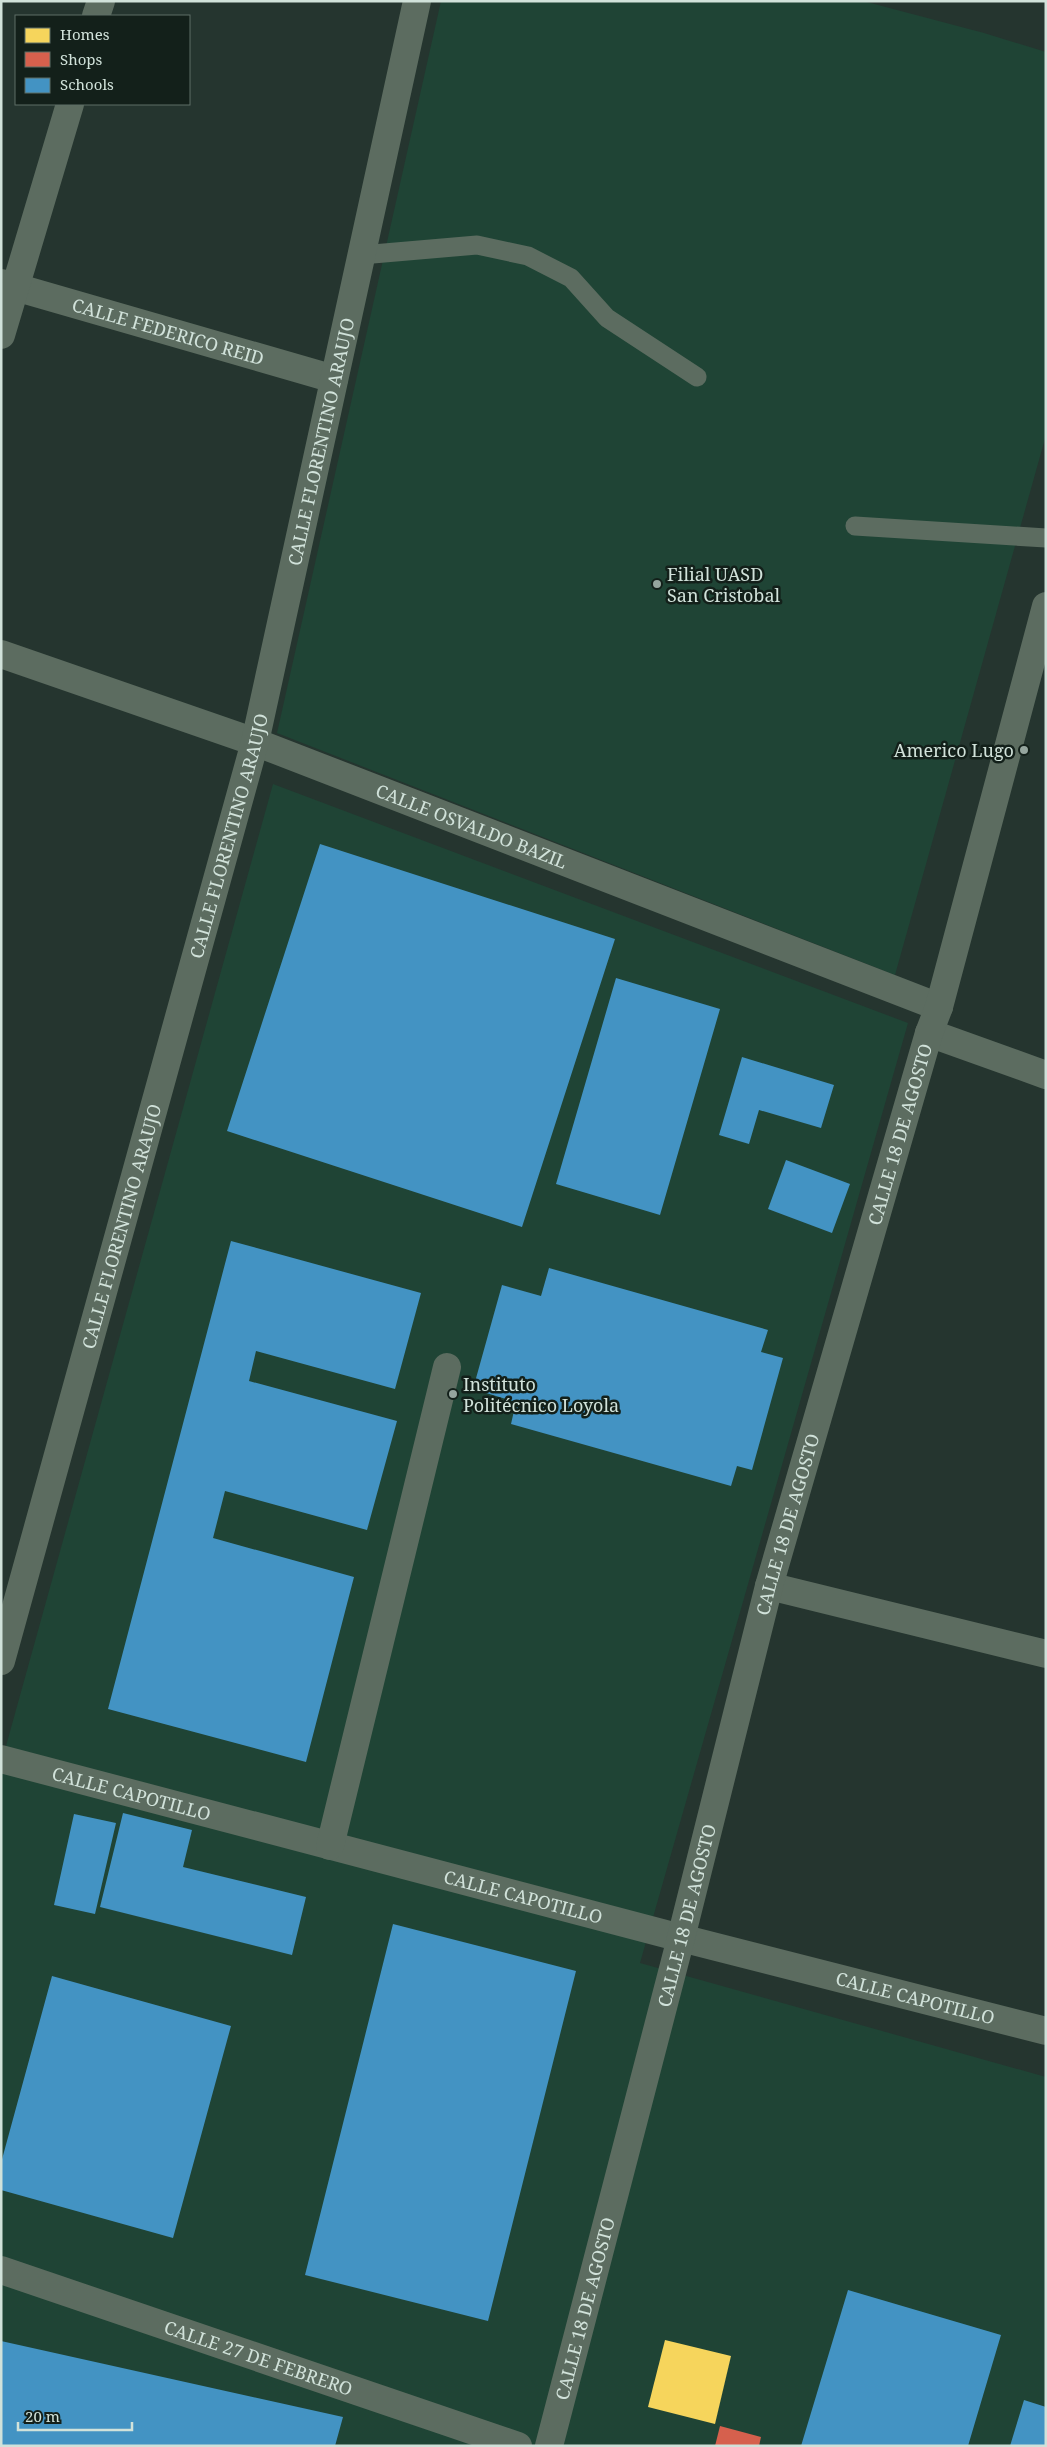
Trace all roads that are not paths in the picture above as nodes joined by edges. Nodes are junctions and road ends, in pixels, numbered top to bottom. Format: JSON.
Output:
{"nodes":[{"id":1,"x":101,"y":1,"type":"edge"},
{"id":2,"x":417,"y":1,"type":"edge"},
{"id":3,"x":96,"y":15,"type":"edge"},
{"id":4,"x":70,"y":105,"type":"edge"},
{"id":5,"x":361,"y":255,"type":"junction"},
{"id":6,"x":9,"y":285,"type":"edge"},
{"id":7,"x":1,"y":335,"type":"edge"},
{"id":8,"x":696,"y":377,"type":"dead end"},
{"id":9,"x":334,"y":379,"type":"junction"},
{"id":10,"x":855,"y":526,"type":"dead end"},
{"id":11,"x":1046,"y":538,"type":"edge"},
{"id":12,"x":1046,"y":606,"type":"edge"},
{"id":13,"x":1,"y":654,"type":"edge"},
{"id":14,"x":255,"y":742,"type":"junction"},
{"id":15,"x":939,"y":1007,"type":"junction"},
{"id":16,"x":929,"y":1033,"type":"junction"},
{"id":17,"x":1046,"y":1075,"type":"edge"},
{"id":18,"x":447,"y":1367,"type":"dead end"},
{"id":19,"x":769,"y":1586,"type":"junction"},
{"id":20,"x":1046,"y":1654,"type":"edge"},
{"id":21,"x":1,"y":1661,"type":"edge"},
{"id":22,"x":1,"y":1759,"type":"edge"},
{"id":23,"x":330,"y":1846,"type":"junction"},
{"id":24,"x":681,"y":1938,"type":"junction"},
{"id":25,"x":1046,"y":2031,"type":"edge"},
{"id":26,"x":1,"y":2270,"type":"edge"},
{"id":27,"x":518,"y":2446,"type":"edge"},
{"id":28,"x":549,"y":2446,"type":"edge"}],
"edges":[{"from":1,"to":3,"type":"street"},
{"from":2,"to":5,"type":"street","name":"CALLE FLORENTINO ARAUJO"},
{"from":4,"to":6,"type":"street"},
{"from":5,"to":8,"type":"lane"},
{"from":5,"to":9,"type":"street","name":"CALLE FLORENTINO ARAUJO"},
{"from":6,"to":7,"type":"street"},
{"from":6,"to":9,"type":"street","name":"CALLE FEDERICO REID"},
{"from":9,"to":14,"type":"street","name":"CALLE FLORENTINO ARAUJO"},
{"from":10,"to":11,"type":"lane"},
{"from":12,"to":15,"type":"street","name":"CALLE 18 DE AGOSTO"},
{"from":13,"to":14,"type":"street","name":"CALLE OSVALDO BAZIL"},
{"from":14,"to":15,"type":"street","name":"CALLE OSVALDO BAZIL"},
{"from":14,"to":21,"type":"street","name":"CALLE FLORENTINO ARAUJO"},
{"from":15,"to":16,"type":"street","name":"CALLE 18 DE AGOSTO"},
{"from":16,"to":17,"type":"street"},
{"from":16,"to":19,"type":"street","name":"CALLE 18 DE AGOSTO"},
{"from":18,"to":23,"type":"street"},
{"from":19,"to":20,"type":"street"},
{"from":19,"to":24,"type":"street","name":"CALLE 18 DE AGOSTO"},
{"from":22,"to":23,"type":"street","name":"CALLE CAPOTILLO"},
{"from":23,"to":24,"type":"street","name":"CALLE CAPOTILLO"},
{"from":24,"to":25,"type":"street","name":"CALLE CAPOTILLO"},
{"from":24,"to":28,"type":"street","name":"CALLE 18 DE AGOSTO"},
{"from":26,"to":27,"type":"street","name":"CALLE 27 DE FEBRERO"}]}
